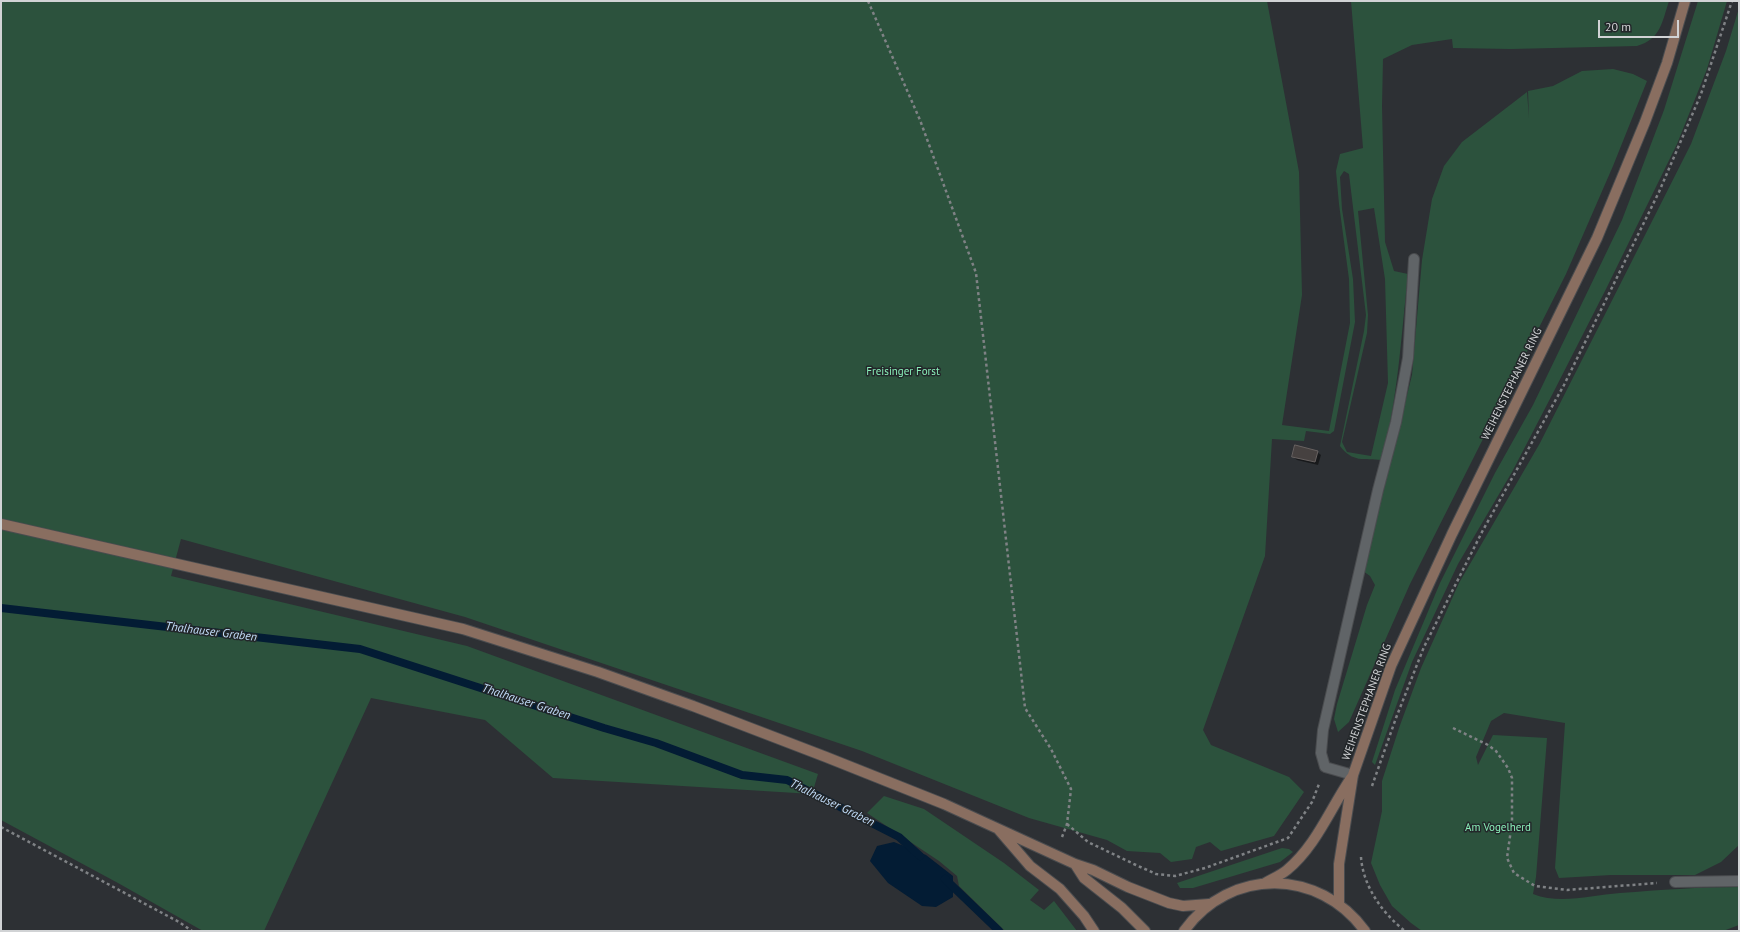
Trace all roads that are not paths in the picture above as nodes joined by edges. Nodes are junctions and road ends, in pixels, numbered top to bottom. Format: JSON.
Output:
{"nodes":[{"id":1,"x":1685,"y":1,"type":"edge"},
{"id":2,"x":1414,"y":259,"type":"dead end"},
{"id":3,"x":1,"y":524,"type":"edge"},
{"id":4,"x":1353,"y":775,"type":"junction"},
{"id":5,"x":997,"y":827,"type":"junction"},
{"id":6,"x":1075,"y":864,"type":"junction"},
{"id":7,"x":1739,"y":881,"type":"edge"},
{"id":8,"x":1266,"y":882,"type":"junction"},
{"id":9,"x":1675,"y":882,"type":"road end"},
{"id":10,"x":1209,"y":904,"type":"junction"},
{"id":11,"x":1339,"y":904,"type":"junction"},
{"id":12,"x":1094,"y":931,"type":"edge"},
{"id":13,"x":1145,"y":931,"type":"edge"},
{"id":14,"x":1184,"y":931,"type":"edge"},
{"id":15,"x":1365,"y":931,"type":"edge"}],
"edges":[{"from":1,"to":4,"type":"main road","name":"WEIHENSTEPHANER RING"},
{"from":2,"to":4,"type":"lane"},
{"from":3,"to":5,"type":"main road"},
{"from":4,"to":8,"type":"main road","name":"WEIHENSTEPHANER RING"},
{"from":4,"to":11,"type":"main road","name":"WEIHENSTEPHANER RING"},
{"from":5,"to":6,"type":"main road"},
{"from":5,"to":12,"type":"main road"},
{"from":6,"to":10,"type":"main road"},
{"from":6,"to":13,"type":"main road"},
{"from":7,"to":9,"type":"lane"},
{"from":8,"to":10,"type":"main road"},
{"from":8,"to":11,"type":"main road"},
{"from":10,"to":14,"type":"main road"},
{"from":11,"to":15,"type":"main road"}]}
